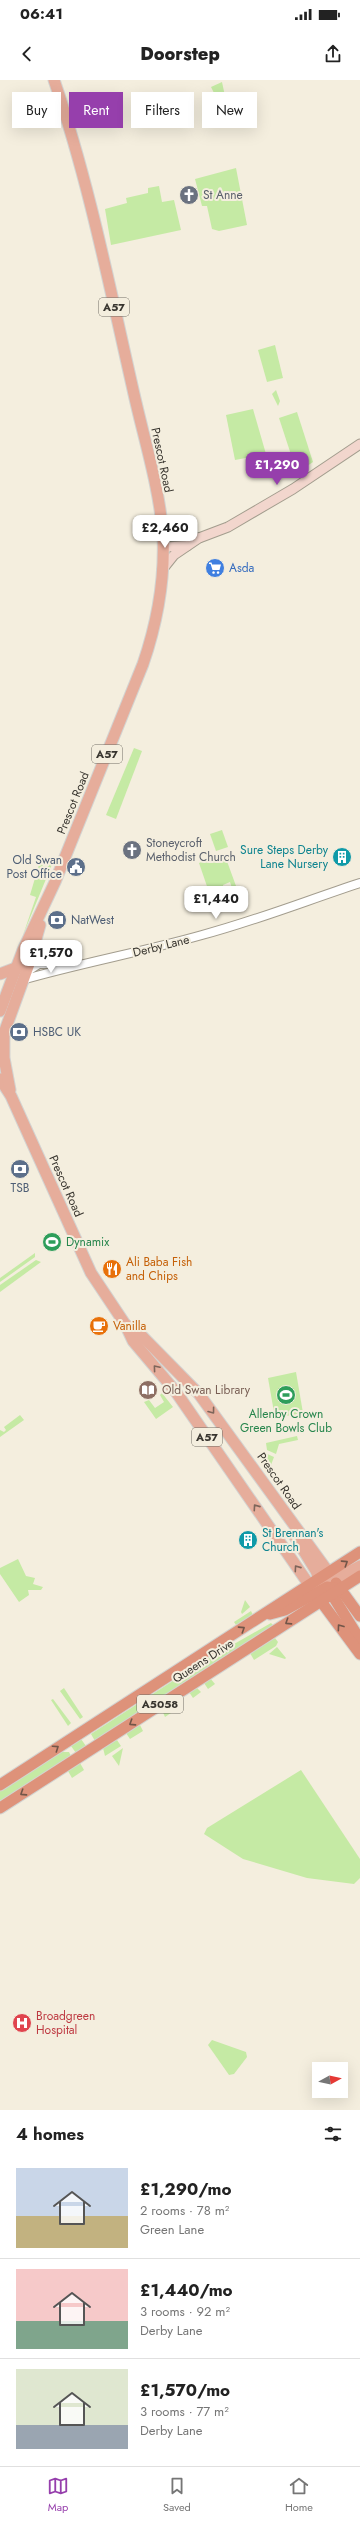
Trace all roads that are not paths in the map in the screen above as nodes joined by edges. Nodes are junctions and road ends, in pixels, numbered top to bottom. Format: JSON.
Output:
{"nodes":[{"id":1,"x":54,"y":80,"type":"edge"},
{"id":2,"x":360,"y":444,"type":"edge"},
{"id":3,"x":199,"y":538,"type":"junction"},
{"id":4,"x":163,"y":541,"type":"junction"},
{"id":5,"x":187,"y":546,"type":"junction"},
{"id":6,"x":162,"y":570,"type":"junction"},
{"id":7,"x":360,"y":882,"type":"edge"},
{"id":8,"x":74,"y":965,"type":"junction"},
{"id":9,"x":23,"y":973,"type":"junction"},
{"id":10,"x":0,"y":974,"type":"edge"},
{"id":11,"x":0,"y":988,"type":"edge"},
{"id":12,"x":0,"y":1011,"type":"edge"},
{"id":13,"x":0,"y":1014,"type":"edge"},
{"id":14,"x":1,"y":1044,"type":"edge"},
{"id":15,"x":0,"y":1079,"type":"edge"},
{"id":16,"x":11,"y":1096,"type":"junction"},
{"id":17,"x":126,"y":1324,"type":"junction"},
{"id":18,"x":360,"y":1552,"type":"edge"},
{"id":19,"x":360,"y":1566,"type":"edge"},
{"id":20,"x":360,"y":1576,"type":"edge"},
{"id":21,"x":325,"y":1587,"type":"junction"},
{"id":22,"x":360,"y":1616,"type":"edge"},
{"id":23,"x":360,"y":1640,"type":"edge"},
{"id":24,"x":360,"y":1654,"type":"edge"},
{"id":25,"x":0,"y":1785,"type":"edge"},
{"id":26,"x":0,"y":1808,"type":"edge"}],
"edges":[{"from":1,"to":4,"type":"main road","name":"Prescot Road","number":"A57"},
{"from":2,"to":3,"type":"main road"},
{"from":3,"to":4,"type":"main road"},
{"from":3,"to":5,"type":"main road"},
{"from":4,"to":5,"type":"main road"},
{"from":4,"to":6,"type":"main road","name":"Prescot Road","number":"A57"},
{"from":5,"to":6,"type":"main road"},
{"from":6,"to":9,"type":"main road","name":"Prescot Road","number":"A57"},
{"from":7,"to":8,"type":"street","name":"Derby Lane"},
{"from":8,"to":9,"type":"street","name":"Derby Lane"},
{"from":8,"to":9,"type":"street","name":"Derby Lane"},
{"from":9,"to":10,"type":"main road"},
{"from":9,"to":11,"type":"main road"},
{"from":9,"to":12,"type":"main road","name":"Prescot Road","number":"A57"},
{"from":9,"to":13,"type":"street"},
{"from":9,"to":14,"type":"main road","name":"Prescot Road","number":"A57"},
{"from":14,"to":16,"type":"main road","name":"Prescot Road","number":"A57"},
{"from":15,"to":16,"type":"main road","name":"Prescot Road","number":"A57"},
{"from":16,"to":17,"type":"main road","name":"Prescot Road","number":"A57"},
{"from":21,"to":17,"type":"main road","name":"Prescot Road","number":"A57","one_way":true},
{"from":17,"to":21,"type":"main road","name":"Prescot Road","number":"A57","one_way":true},
{"from":21,"to":18,"type":"highway","number":"A5058","one_way":true},
{"from":19,"to":21,"type":"main road"},
{"from":20,"to":21,"type":"highway","number":"A5058"},
{"from":21,"to":22,"type":"highway","number":"A57"},
{"from":21,"to":23,"type":"highway"},
{"from":24,"to":21,"type":"highway","number":"A57","one_way":true},
{"from":25,"to":21,"type":"highway","name":"Queens Drive","number":"A5058","one_way":true},
{"from":21,"to":26,"type":"highway","name":"Queens Drive","number":"A5058","one_way":true}]}
